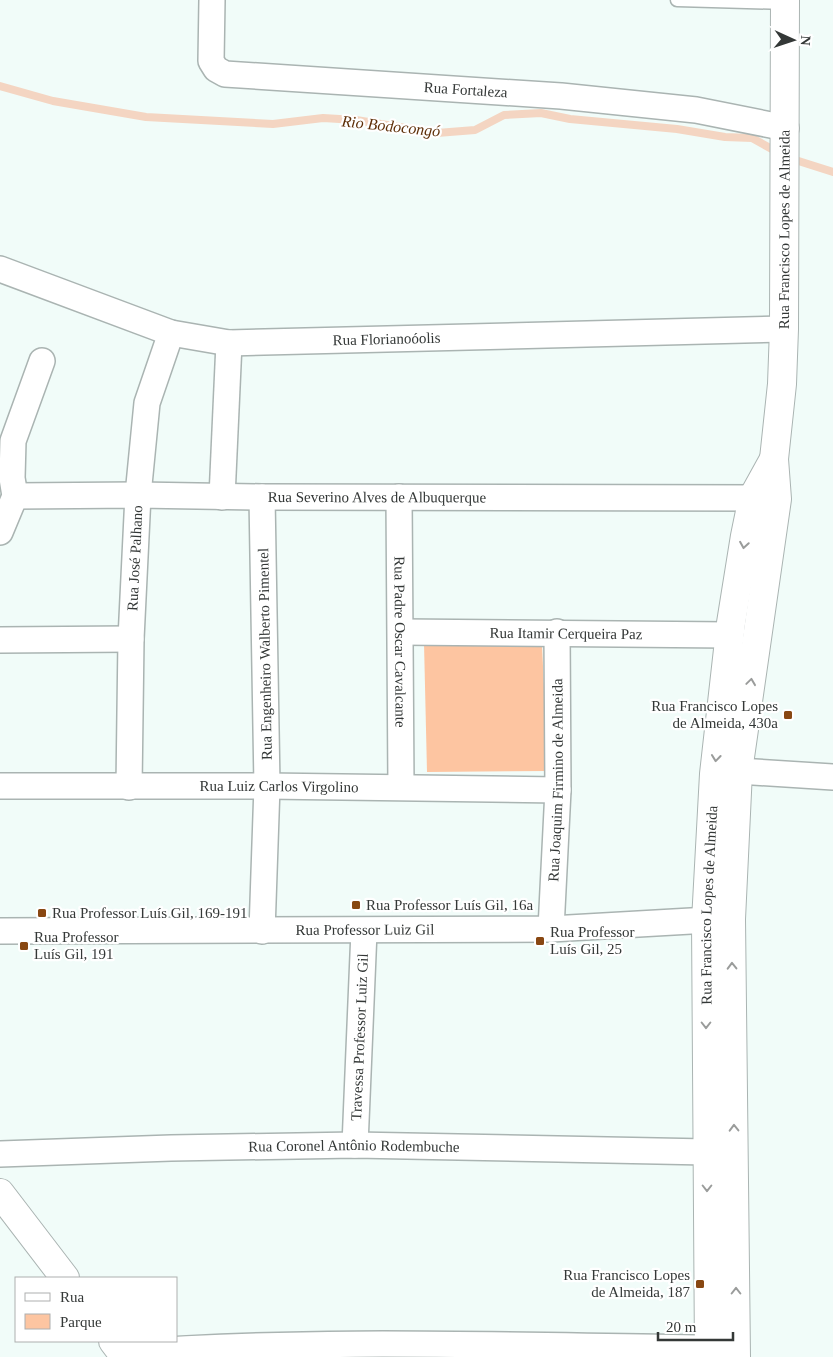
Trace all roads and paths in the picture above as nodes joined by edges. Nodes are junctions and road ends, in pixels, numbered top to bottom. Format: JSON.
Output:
{"nodes":[{"id":1,"x":212,"y":0,"type":"edge"},
{"id":2,"x":677,"y":0,"type":"edge"},
{"id":3,"x":786,"y":2,"type":"edge"},
{"id":4,"x":786,"y":128,"type":"junction"},
{"id":5,"x":0,"y":268,"type":"edge"},
{"id":6,"x":784,"y":329,"type":"junction"},
{"id":7,"x":170,"y":333,"type":"junction"},
{"id":8,"x":229,"y":343,"type":"junction"},
{"id":9,"x":42,"y":361,"type":"dead end"},
{"id":10,"x":138,"y":495,"type":"junction"},
{"id":11,"x":15,"y":496,"type":"junction"},
{"id":12,"x":222,"y":497,"type":"junction"},
{"id":13,"x":399,"y":497,"type":"junction"},
{"id":14,"x":262,"y":498,"type":"junction"},
{"id":15,"x":765,"y":498,"type":"junction"},
{"id":16,"x":0,"y":532,"type":"edge"},
{"id":17,"x":402,"y":632,"type":"junction"},
{"id":18,"x":557,"y":632,"type":"junction"},
{"id":19,"x":729,"y":635,"type":"junction"},
{"id":20,"x":131,"y":639,"type":"junction"},
{"id":21,"x":0,"y":640,"type":"edge"},
{"id":22,"x":738,"y":772,"type":"junction"},
{"id":23,"x":833,"y":777,"type":"edge"},
{"id":24,"x":0,"y":786,"type":"edge"},
{"id":25,"x":267,"y":786,"type":"junction"},
{"id":26,"x":129,"y":787,"type":"junction"},
{"id":27,"x":402,"y":787,"type":"junction"},
{"id":28,"x":558,"y":790,"type":"junction"},
{"id":29,"x":718,"y":920,"type":"junction"},
{"id":30,"x":551,"y":929,"type":"junction"},
{"id":31,"x":262,"y":931,"type":"junction"},
{"id":32,"x":364,"y":931,"type":"junction"},
{"id":33,"x":0,"y":932,"type":"edge"},
{"id":34,"x":355,"y":1145,"type":"junction"},
{"id":35,"x":707,"y":1152,"type":"junction"},
{"id":36,"x":0,"y":1154,"type":"edge"},
{"id":37,"x":0,"y":1193,"type":"edge"},
{"id":38,"x":64,"y":1277,"type":"edge"},
{"id":39,"x":120,"y":1350,"type":"edge"},
{"id":40,"x":708,"y":1353,"type":"edge"},
{"id":41,"x":736,"y":1357,"type":"edge"}],
"edges":[{"from":1,"to":4,"type":"street","name":"Rua Fortaleza"},
{"from":2,"to":3,"type":"lane"},
{"from":3,"to":4,"type":"main road","name":"Rua Francisco Lopes de Almeida"},
{"from":4,"to":6,"type":"main road","name":"Rua Francisco Lopes de Almeida"},
{"from":5,"to":7,"type":"street","name":"Rua Florianoóolis"},
{"from":6,"to":8,"type":"street","name":"Rua Florianoóolis"},
{"from":6,"to":15,"type":"main road","name":"Rua Francisco Lopes de Almeida"},
{"from":7,"to":8,"type":"street","name":"Rua Florianoóolis"},
{"from":7,"to":10,"type":"street","name":"Rua José Palhano"},
{"from":8,"to":12,"type":"street"},
{"from":9,"to":11,"type":"street"},
{"from":10,"to":11,"type":"street","name":"Rua Severino Alves de Albuquerque"},
{"from":10,"to":12,"type":"street","name":"Rua Severino Alves de Albuquerque"},
{"from":10,"to":20,"type":"street","name":"Rua José Palhano"},
{"from":11,"to":16,"type":"street"},
{"from":12,"to":14,"type":"street","name":"Rua Severino Alves de Albuquerque"},
{"from":13,"to":14,"type":"street","name":"Rua Severino Alves de Albuquerque"},
{"from":13,"to":15,"type":"street","name":"Rua Severino Alves de Albuquerque"},
{"from":13,"to":17,"type":"street","name":"Rua Padre Oscar Cavalcante"},
{"from":14,"to":25,"type":"street","name":"Rua Engenheiro Walberto Pimentel"},
{"from":15,"to":19,"type":"main road","name":"Rua Francisco Lopes de Almeida","one_way":true},
{"from":22,"to":15,"type":"main road","name":"Rua Francisco Lopes de Almeida","one_way":true},
{"from":17,"to":18,"type":"street","name":"Rua Itamir Cerqueira Paz"},
{"from":17,"to":27,"type":"street","name":"Rua Padre Oscar Cavalcante"},
{"from":18,"to":19,"type":"street","name":"Rua Itamir Cerqueira Paz"},
{"from":18,"to":28,"type":"street","name":"Rua Joaquim Firmino de Almeida"},
{"from":19,"to":29,"type":"main road","name":"Rua Francisco Lopes de Almeida","one_way":true},
{"from":20,"to":21,"type":"street"},
{"from":20,"to":26,"type":"street","name":"Rua José Palhano"},
{"from":22,"to":23,"type":"street"},
{"from":22,"to":29,"type":"main road","name":"Rua Francisco Lopes de Almeida"},
{"from":24,"to":26,"type":"street","name":"Rua Luiz Carlos Virgolino"},
{"from":25,"to":26,"type":"street","name":"Rua Luiz Carlos Virgolino"},
{"from":25,"to":27,"type":"street","name":"Rua Luiz Carlos Virgolino"},
{"from":25,"to":31,"type":"street","name":"Rua Engenheiro Walberto Pimentel"},
{"from":27,"to":28,"type":"street","name":"Rua Luiz Carlos Virgolino"},
{"from":28,"to":30,"type":"street","name":"Rua Joaquim Firmino de Almeida"},
{"from":29,"to":30,"type":"street","name":"Rua Professor Luiz Gil"},
{"from":29,"to":35,"type":"main road","name":"Rua Francisco Lopes de Almeida","one_way":true},
{"from":41,"to":29,"type":"main road","name":"Rua Francisco Lopes de Almeida","one_way":true},
{"from":30,"to":32,"type":"street","name":"Rua Professor Luiz Gil"},
{"from":31,"to":32,"type":"street","name":"Rua Professor Luiz Gil"},
{"from":31,"to":33,"type":"street","name":"Rua Professor Luiz Gil"},
{"from":32,"to":34,"type":"street","name":"Travessa Professor Luiz Gil"},
{"from":34,"to":35,"type":"street","name":"Rua Coronel Antônio Rodembuche"},
{"from":34,"to":36,"type":"street","name":"Rua Coronel Antônio Rodembuche"},
{"from":35,"to":40,"type":"main road","name":"Rua Francisco Lopes de Almeida","one_way":true},
{"from":37,"to":38,"type":"main road"},
{"from":39,"to":40,"type":"street"}]}
